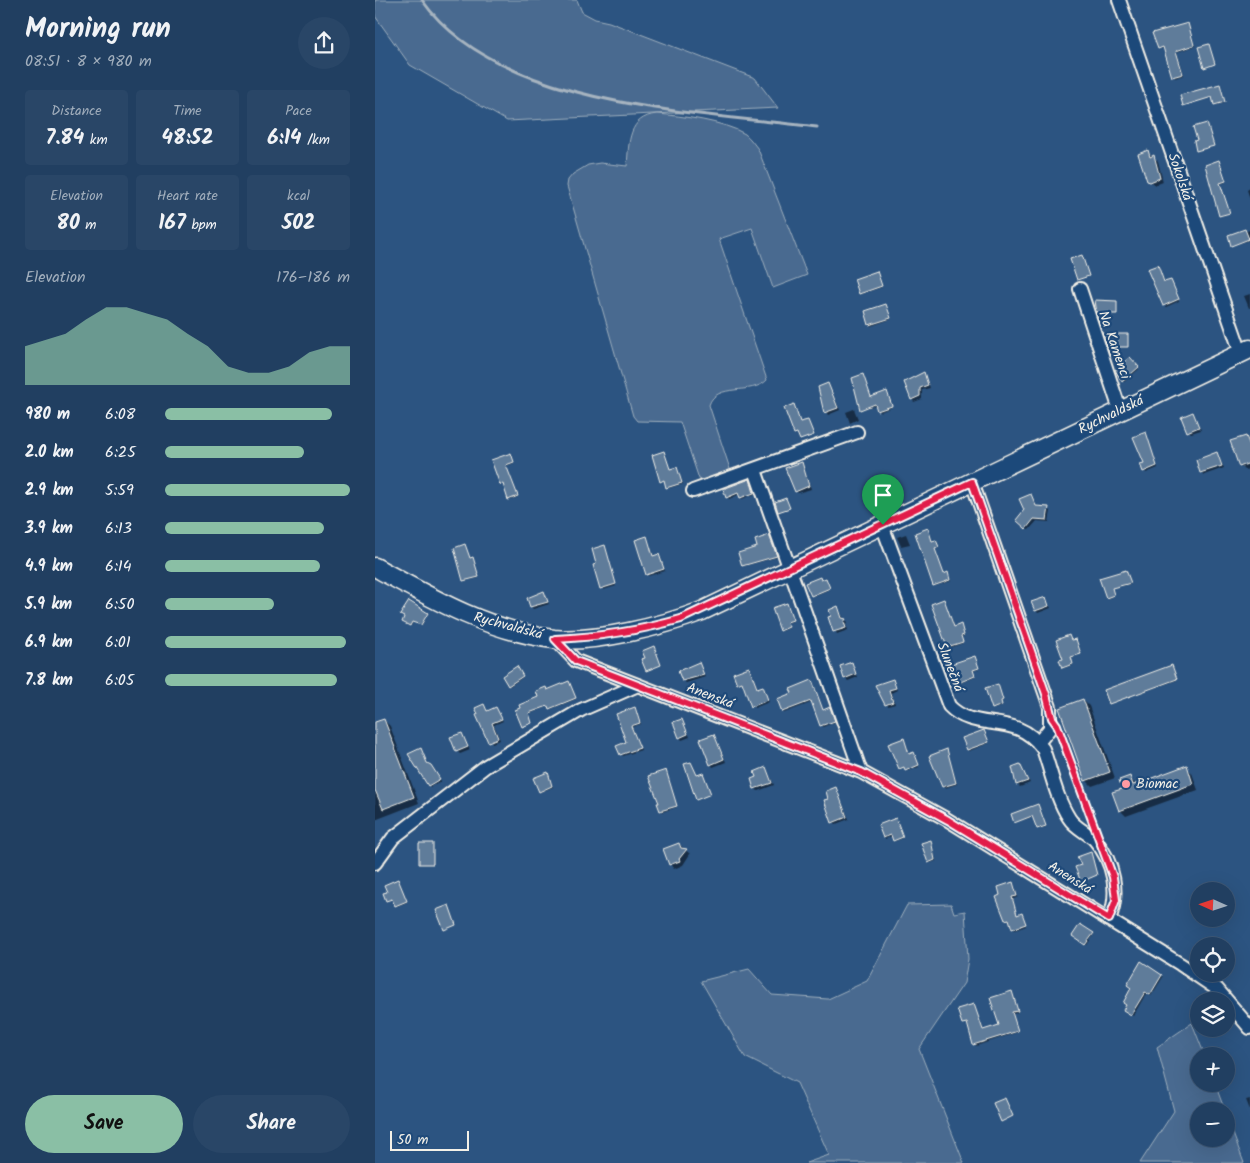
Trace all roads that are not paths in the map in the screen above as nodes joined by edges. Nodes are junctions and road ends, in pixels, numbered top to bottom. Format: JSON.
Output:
{"nodes":[{"id":1,"x":1119,"y":0,"type":"edge"},
{"id":2,"x":1080,"y":289,"type":"dead end"},
{"id":3,"x":1246,"y":355,"type":"edge"},
{"id":4,"x":1121,"y":410,"type":"junction"},
{"id":5,"x":857,"y":432,"type":"dead end"},
{"id":6,"x":755,"y":470,"type":"junction"},
{"id":7,"x":972,"y":482,"type":"junction"},
{"id":8,"x":693,"y":491,"type":"dead end"},
{"id":9,"x":883,"y":525,"type":"junction"},
{"id":10,"x":375,"y":567,"type":"edge"},
{"id":11,"x":789,"y":569,"type":"junction"},
{"id":12,"x":555,"y":639,"type":"junction"},
{"id":13,"x":637,"y":685,"type":"junction"},
{"id":14,"x":1038,"y":743,"type":"junction"},
{"id":15,"x":861,"y":772,"type":"junction"},
{"id":16,"x":375,"y":863,"type":"edge"},
{"id":17,"x":1109,"y":919,"type":"junction"},
{"id":18,"x":1250,"y":1028,"type":"edge"}],
"edges":[{"from":1,"to":3,"type":"street","name":"Sokolská"},
{"from":2,"to":4,"type":"street","name":"Na Kamenci"},
{"from":3,"to":4,"type":"street","name":"Rychvaldská"},
{"from":4,"to":7,"type":"street","name":"Rychvaldská"},
{"from":5,"to":6,"type":"street"},
{"from":6,"to":8,"type":"street"},
{"from":6,"to":11,"type":"street"},
{"from":7,"to":9,"type":"street","name":"Rychvaldská"},
{"from":7,"to":14,"type":"street"},
{"from":9,"to":11,"type":"street","name":"Rychvaldská"},
{"from":9,"to":14,"type":"street","name":"Slunečná"},
{"from":10,"to":12,"type":"street","name":"Rychvaldská"},
{"from":11,"to":12,"type":"street","name":"Rychvaldská"},
{"from":11,"to":15,"type":"street"},
{"from":12,"to":13,"type":"street","name":"Anenská"},
{"from":13,"to":15,"type":"street","name":"Anenská"},
{"from":13,"to":16,"type":"street"},
{"from":14,"to":17,"type":"street","name":"Slunečná"},
{"from":15,"to":17,"type":"street","name":"Anenská"},
{"from":17,"to":18,"type":"street","name":"Anenská"}]}
